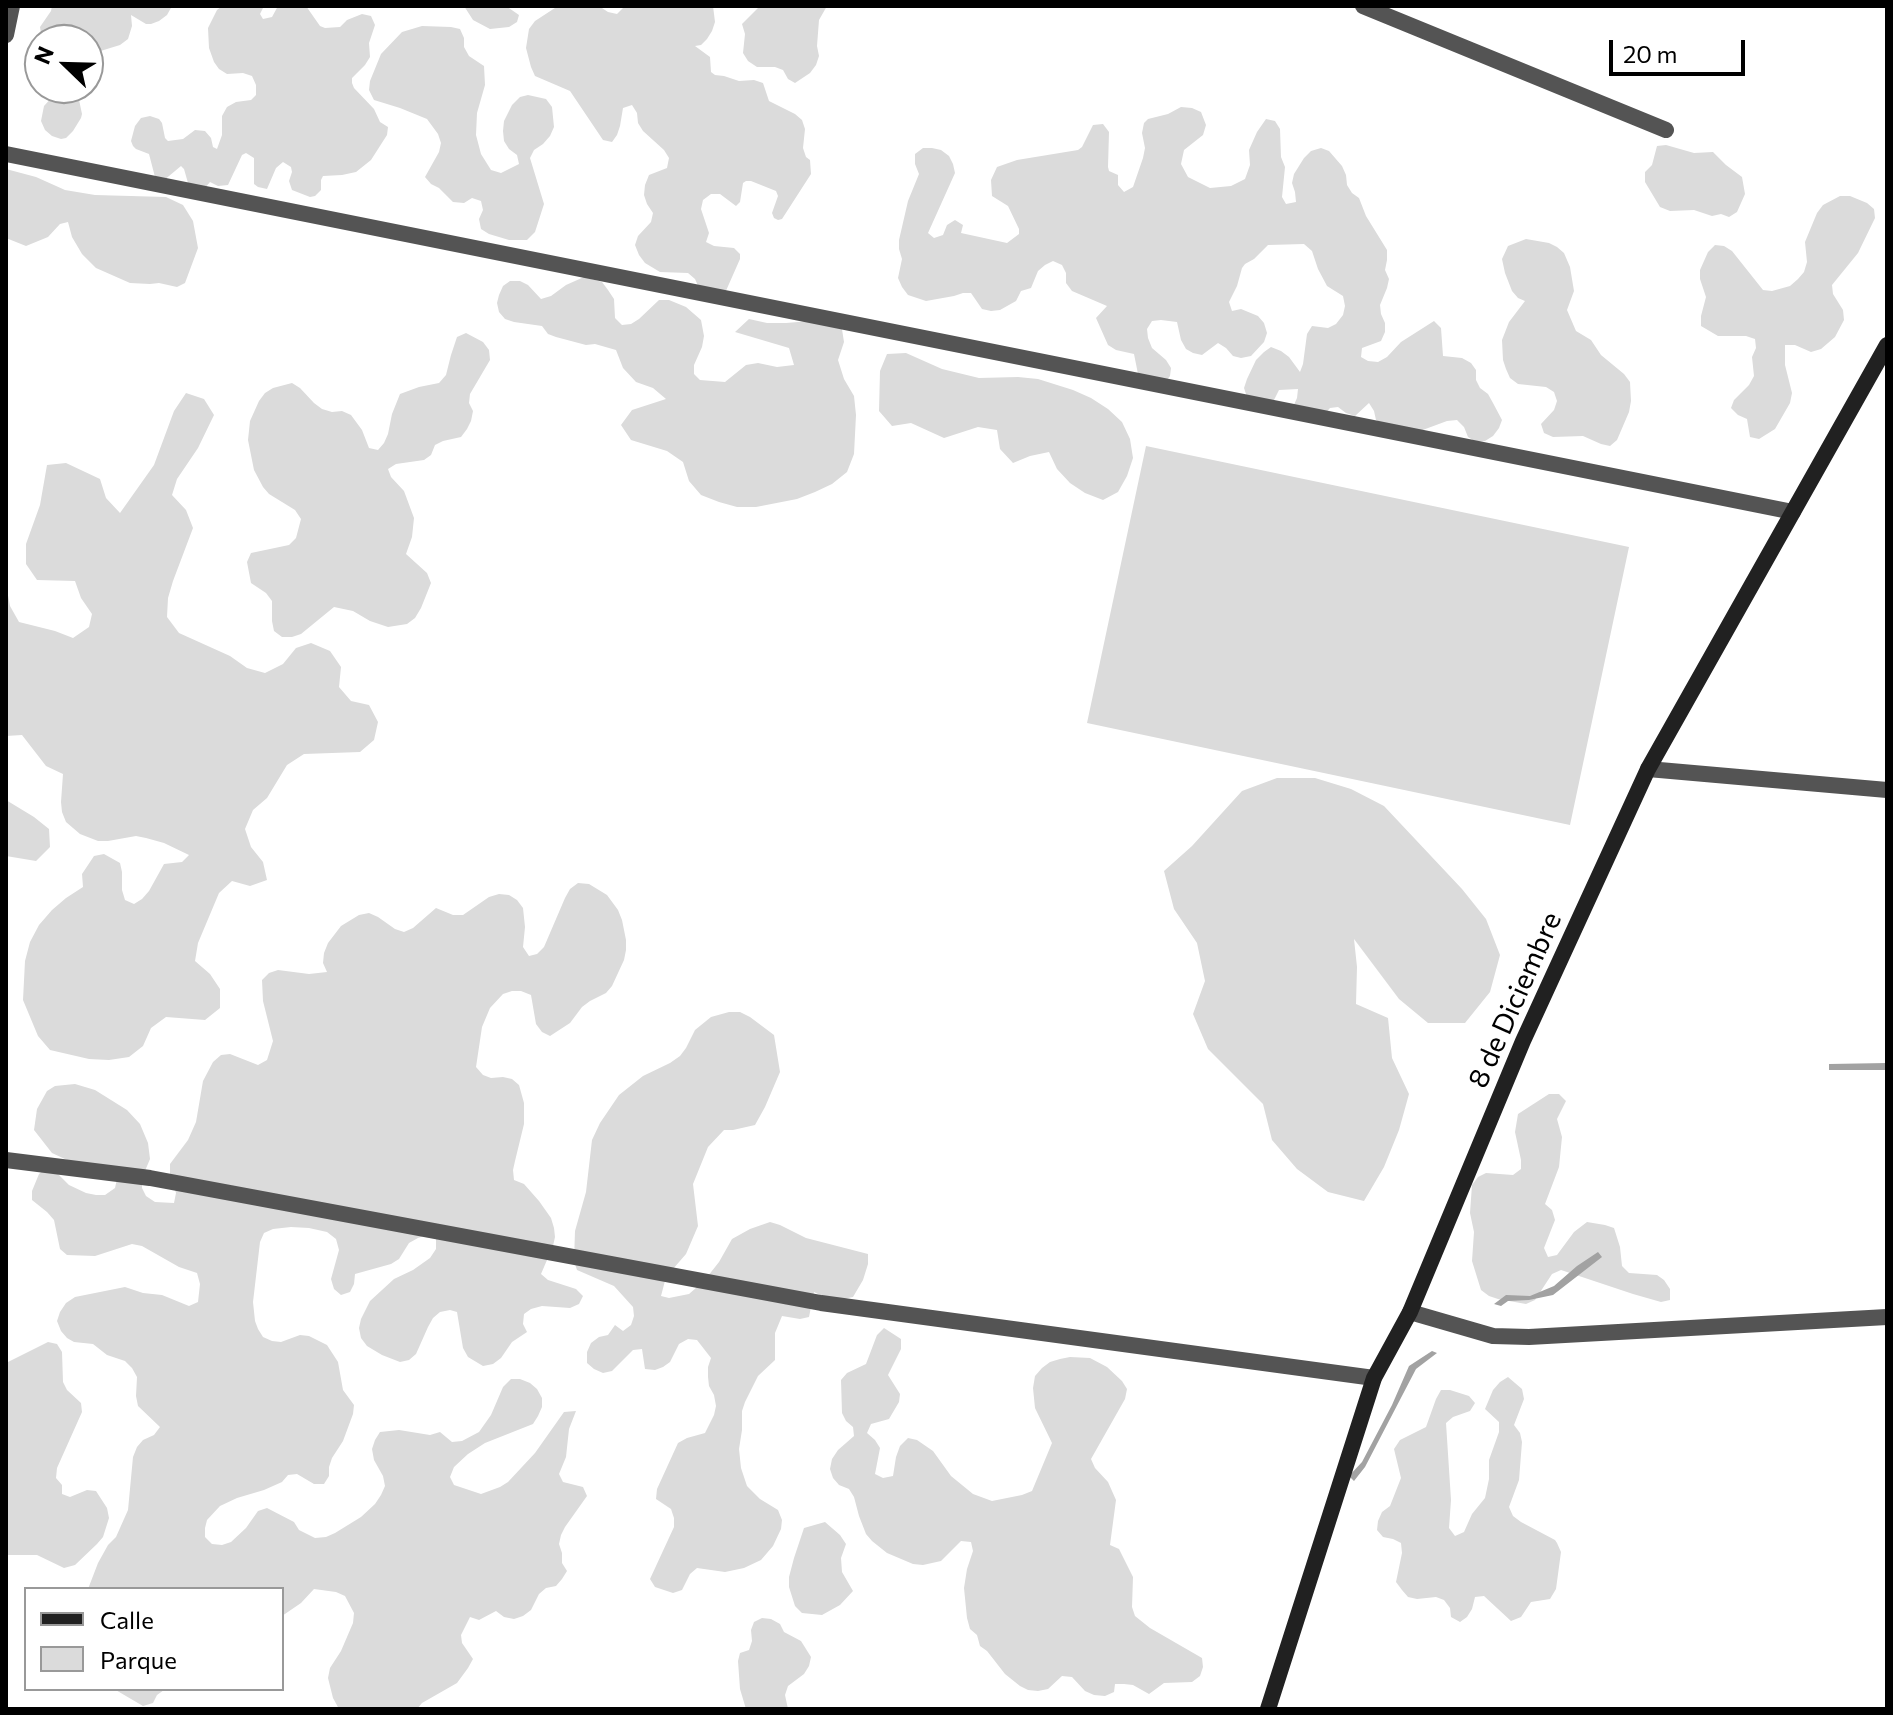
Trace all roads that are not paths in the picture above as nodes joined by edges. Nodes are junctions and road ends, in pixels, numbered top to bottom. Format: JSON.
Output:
{"nodes":[{"id":1,"x":12,"y":6,"type":"edge"},
{"id":2,"x":1363,"y":6,"type":"edge"},
{"id":3,"x":6,"y":35,"type":"edge"},
{"id":4,"x":1666,"y":130,"type":"dead end"},
{"id":5,"x":6,"y":154,"type":"edge"},
{"id":6,"x":1887,"y":345,"type":"edge"},
{"id":7,"x":1793,"y":512,"type":"junction"},
{"id":8,"x":1648,"y":769,"type":"junction"},
{"id":9,"x":1887,"y":790,"type":"edge"},
{"id":10,"x":6,"y":1160,"type":"edge"},
{"id":11,"x":1410,"y":1312,"type":"junction"},
{"id":12,"x":1887,"y":1317,"type":"edge"},
{"id":13,"x":1374,"y":1378,"type":"junction"},
{"id":14,"x":1268,"y":1709,"type":"edge"}],
"edges":[{"from":1,"to":3,"type":"street"},
{"from":2,"to":4,"type":"street"},
{"from":5,"to":7,"type":"street"},
{"from":6,"to":7,"type":"street","name":"8 de Diciembre"},
{"from":7,"to":8,"type":"street","name":"8 de Diciembre"},
{"from":8,"to":9,"type":"street"},
{"from":8,"to":11,"type":"street","name":"8 de Diciembre"},
{"from":10,"to":13,"type":"street"},
{"from":11,"to":12,"type":"street"},
{"from":11,"to":13,"type":"street","name":"8 de Diciembre"},
{"from":13,"to":14,"type":"street","name":"8 de Diciembre"}]}
